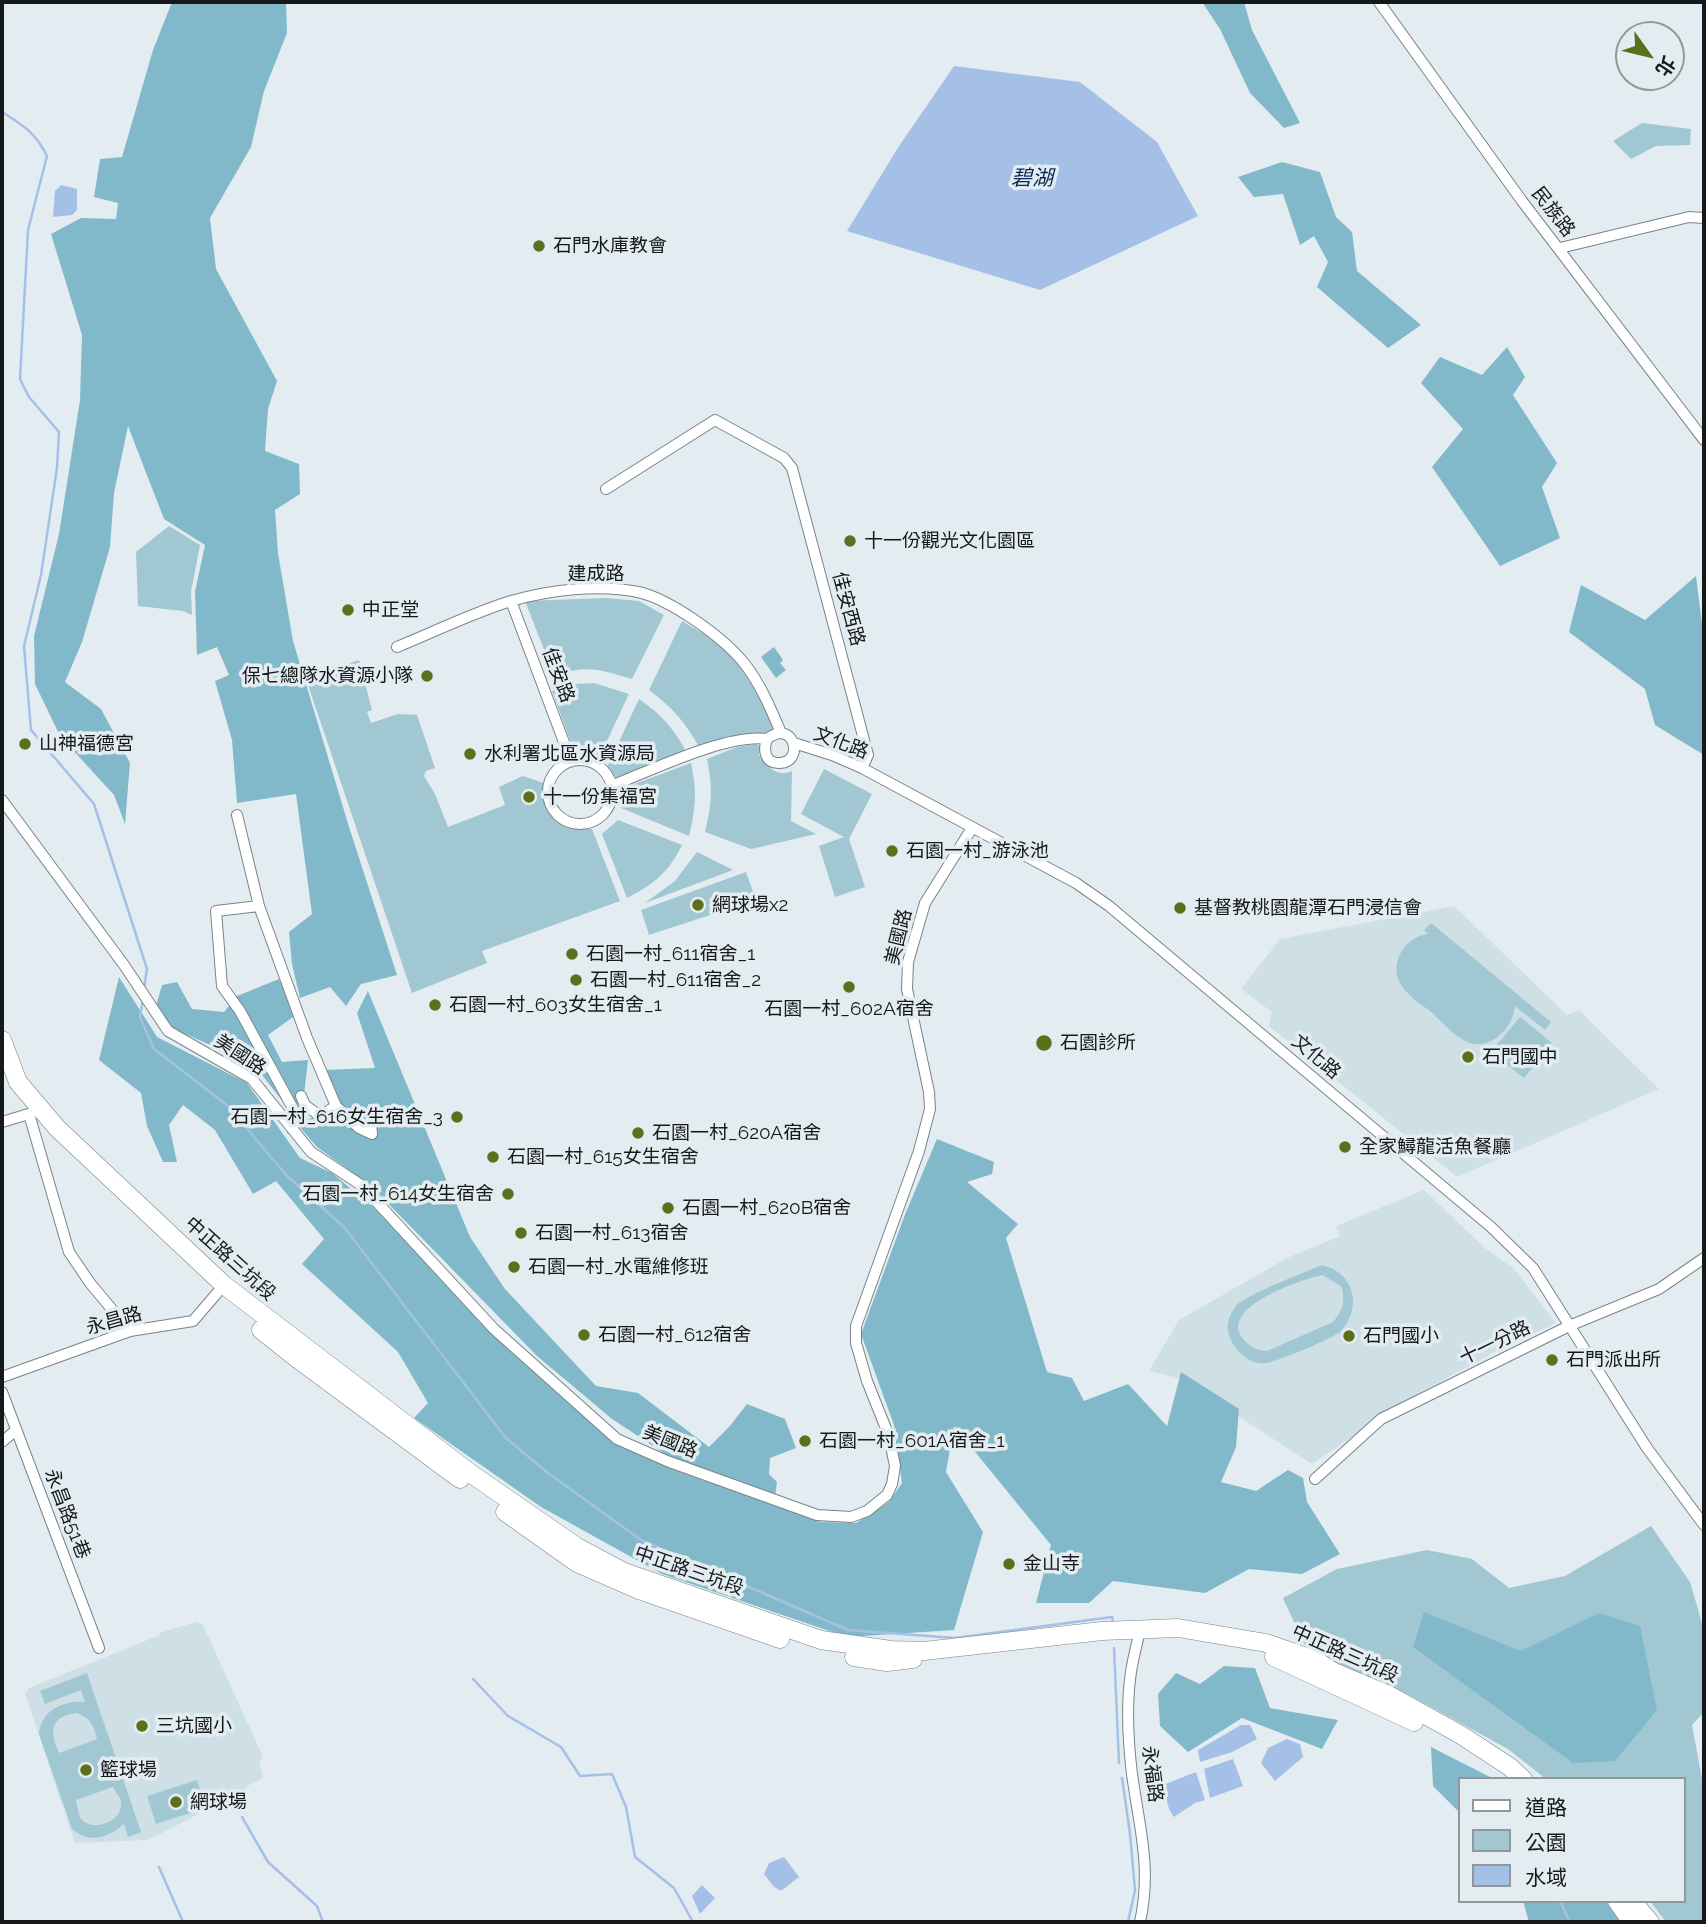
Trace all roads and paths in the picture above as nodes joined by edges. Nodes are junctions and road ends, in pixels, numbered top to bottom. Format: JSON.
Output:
{"nodes":[{"id":1,"x":1379,"y":2,"type":"edge"},
{"id":2,"x":1704,"y":218,"type":"edge"},
{"id":3,"x":1560,"y":248,"type":"junction"},
{"id":4,"x":1704,"y":440,"type":"edge"},
{"id":5,"x":606,"y":489,"type":"dead end"},
{"id":6,"x":511,"y":601,"type":"junction"},
{"id":7,"x":397,"y":647,"type":"dead end"},
{"id":8,"x":781,"y":733,"type":"junction"},
{"id":9,"x":767,"y":739,"type":"junction"},
{"id":10,"x":794,"y":743,"type":"junction"},
{"id":11,"x":571,"y":761,"type":"junction"},
{"id":12,"x":862,"y":768,"type":"junction"},
{"id":13,"x":611,"y":786,"type":"junction"},
{"id":14,"x":2,"y":800,"type":"edge"},
{"id":15,"x":237,"y":814,"type":"dead end"},
{"id":16,"x":972,"y":828,"type":"junction"},
{"id":17,"x":259,"y":906,"type":"junction"},
{"id":18,"x":2,"y":1040,"type":"edge"},
{"id":19,"x":2,"y":1067,"type":"edge"},
{"id":20,"x":301,"y":1096,"type":"dead end"},
{"id":21,"x":336,"y":1106,"type":"junction"},
{"id":22,"x":35,"y":1113,"type":"junction"},
{"id":23,"x":2,"y":1122,"type":"edge"},
{"id":24,"x":371,"y":1122,"type":"dead end"},
{"id":25,"x":292,"y":1129,"type":"junction"},
{"id":26,"x":1704,"y":1258,"type":"edge"},
{"id":27,"x":221,"y":1289,"type":"junction"},
{"id":28,"x":1569,"y":1326,"type":"junction"},
{"id":29,"x":130,"y":1331,"type":"junction"},
{"id":30,"x":2,"y":1377,"type":"edge"},
{"id":31,"x":2,"y":1392,"type":"edge"},
{"id":32,"x":16,"y":1430,"type":"junction"},
{"id":33,"x":2,"y":1442,"type":"edge"},
{"id":34,"x":1315,"y":1479,"type":"dead end"},
{"id":35,"x":1704,"y":1525,"type":"edge"},
{"id":36,"x":1139,"y":1634,"type":"junction"},
{"id":37,"x":99,"y":1648,"type":"dead end"},
{"id":38,"x":1505,"y":1777,"type":"edge"},
{"id":39,"x":1521,"y":1777,"type":"edge"},
{"id":40,"x":1618,"y":1903,"type":"edge"},
{"id":41,"x":1634,"y":1903,"type":"edge"},
{"id":42,"x":1140,"y":1922,"type":"edge"},
{"id":43,"x":1632,"y":1922,"type":"edge"},
{"id":44,"x":1650,"y":1922,"type":"edge"}],
"edges":[{"from":1,"to":3,"type":"street","name":"民族路"},
{"from":2,"to":3,"type":"street"},
{"from":3,"to":4,"type":"street","name":"民族路"},
{"from":5,"to":12,"type":"street","name":"佳安西路"},
{"from":6,"to":7,"type":"street","name":"建成路"},
{"from":6,"to":8,"type":"street","name":"建成路"},
{"from":6,"to":11,"type":"street","name":"佳安路"},
{"from":8,"to":9,"type":"street"},
{"from":8,"to":10,"type":"street","name":"文化路"},
{"from":9,"to":10,"type":"street","name":"文化路"},
{"from":9,"to":13,"type":"street"},
{"from":10,"to":12,"type":"street","name":"文化路"},
{"from":11,"to":13,"type":"street"},
{"from":11,"to":13,"type":"street"},
{"from":12,"to":16,"type":"street","name":"文化路"},
{"from":14,"to":25,"type":"street","name":"美國路"},
{"from":15,"to":17,"type":"street"},
{"from":16,"to":25,"type":"street","name":"美國路"},
{"from":16,"to":28,"type":"street","name":"文化路"},
{"from":17,"to":21,"type":"street"},
{"from":17,"to":25,"type":"street"},
{"from":18,"to":22,"type":"main road","name":"中正路三坑段"},
{"from":19,"to":22,"type":"main road","name":"中正路三坑段"},
{"from":20,"to":21,"type":"street"},
{"from":21,"to":24,"type":"street"},
{"from":22,"to":23,"type":"street"},
{"from":22,"to":27,"type":"main road","name":"中正路三坑段"},
{"from":22,"to":29,"type":"street"},
{"from":26,"to":28,"type":"street","name":"十一分路"},
{"from":27,"to":29,"type":"street","name":"永昌路"},
{"from":27,"to":36,"type":"main road","name":"中正路三坑段"},
{"from":28,"to":34,"type":"street","name":"十一分路"},
{"from":28,"to":35,"type":"street","name":"文化路"},
{"from":29,"to":30,"type":"street","name":"永昌路"},
{"from":31,"to":32,"type":"street","name":"永昌路51巷"},
{"from":32,"to":33,"type":"street"},
{"from":32,"to":37,"type":"street","name":"永昌路51巷"},
{"from":36,"to":38,"type":"main road","name":"中正路三坑段"},
{"from":36,"to":39,"type":"main road","name":"中正路三坑段"},
{"from":36,"to":42,"type":"street","name":"永福路"},
{"from":40,"to":43,"type":"main road"},
{"from":41,"to":44,"type":"main road"}]}
